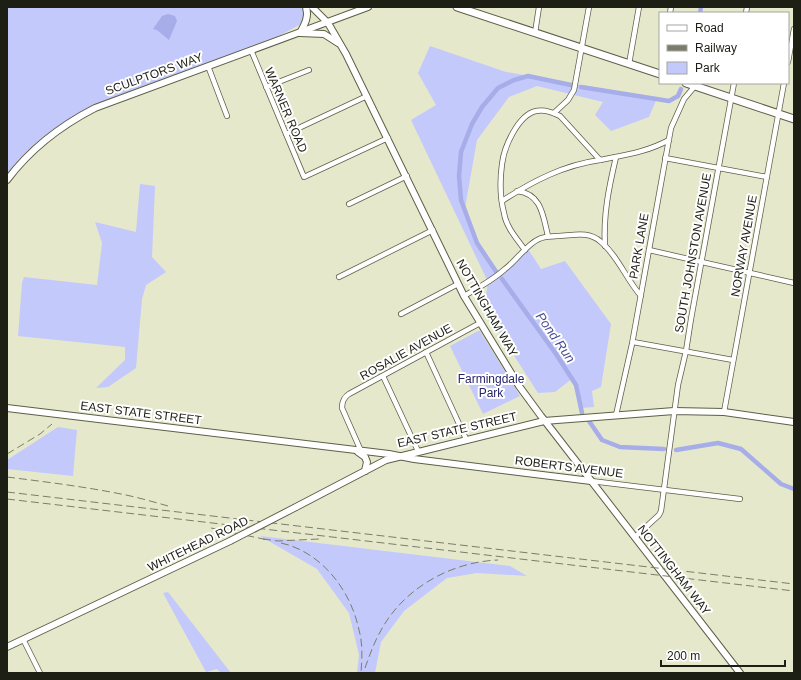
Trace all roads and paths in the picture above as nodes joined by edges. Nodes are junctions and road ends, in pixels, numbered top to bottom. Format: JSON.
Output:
{"nodes":[{"id":1,"x":306,"y":7,"type":"edge"},
{"id":2,"x":312,"y":7,"type":"edge"},
{"id":3,"x":368,"y":7,"type":"edge"},
{"id":4,"x":457,"y":7,"type":"edge"},
{"id":5,"x":539,"y":7,"type":"edge"},
{"id":6,"x":589,"y":7,"type":"edge"},
{"id":7,"x":639,"y":7,"type":"edge"},
{"id":8,"x":328,"y":23,"type":"junction"},
{"id":9,"x":794,"y":29,"type":"edge"},
{"id":10,"x":300,"y":33,"type":"junction"},
{"id":11,"x":535,"y":33,"type":"junction"},
{"id":12,"x":790,"y":39,"type":"edge"},
{"id":13,"x":340,"y":44,"type":"junction"},
{"id":14,"x":582,"y":48,"type":"junction"},
{"id":15,"x":251,"y":50,"type":"junction"},
{"id":16,"x":789,"y":50,"type":"edge"},
{"id":17,"x":629,"y":64,"type":"junction"},
{"id":18,"x":208,"y":66,"type":"junction"},
{"id":19,"x":309,"y":70,"type":"dead end"},
{"id":20,"x":659,"y":74,"type":"edge"},
{"id":21,"x":689,"y":84,"type":"edge"},
{"id":22,"x":734,"y":84,"type":"edge"},
{"id":23,"x":784,"y":84,"type":"edge"},
{"id":24,"x":696,"y":86,"type":"junction"},
{"id":25,"x":266,"y":87,"type":"junction"},
{"id":26,"x":366,"y":96,"type":"junction"},
{"id":27,"x":731,"y":98,"type":"junction"},
{"id":28,"x":554,"y":113,"type":"junction"},
{"id":29,"x":778,"y":114,"type":"junction"},
{"id":30,"x":227,"y":116,"type":"dead end"},
{"id":31,"x":794,"y":119,"type":"edge"},
{"id":32,"x":286,"y":134,"type":"junction"},
{"id":33,"x":388,"y":138,"type":"junction"},
{"id":34,"x":669,"y":140,"type":"junction"},
{"id":35,"x":616,"y":157,"type":"junction"},
{"id":36,"x":665,"y":158,"type":"junction"},
{"id":37,"x":600,"y":160,"type":"junction"},
{"id":38,"x":718,"y":168,"type":"junction"},
{"id":39,"x":406,"y":176,"type":"junction"},
{"id":40,"x":767,"y":178,"type":"junction"},
{"id":41,"x":7,"y":180,"type":"edge"},
{"id":42,"x":517,"y":191,"type":"junction"},
{"id":43,"x":502,"y":201,"type":"junction"},
{"id":44,"x":349,"y":204,"type":"dead end"},
{"id":45,"x":432,"y":230,"type":"junction"},
{"id":46,"x":548,"y":236,"type":"junction"},
{"id":47,"x":605,"y":246,"type":"junction"},
{"id":48,"x":525,"y":250,"type":"junction"},
{"id":49,"x":649,"y":250,"type":"junction"},
{"id":50,"x":701,"y":262,"type":"junction"},
{"id":51,"x":749,"y":273,"type":"junction"},
{"id":52,"x":340,"y":277,"type":"dead end"},
{"id":53,"x":794,"y":283,"type":"edge"},
{"id":54,"x":458,"y":284,"type":"junction"},
{"id":55,"x":464,"y":296,"type":"junction"},
{"id":56,"x":641,"y":296,"type":"junction"},
{"id":57,"x":401,"y":314,"type":"dead end"},
{"id":58,"x":480,"y":322,"type":"junction"},
{"id":59,"x":633,"y":342,"type":"junction"},
{"id":60,"x":686,"y":351,"type":"junction"},
{"id":61,"x":426,"y":352,"type":"junction"},
{"id":62,"x":733,"y":360,"type":"junction"},
{"id":63,"x":382,"y":376,"type":"junction"},
{"id":64,"x":7,"y":408,"type":"edge"},
{"id":65,"x":674,"y":410,"type":"junction"},
{"id":66,"x":724,"y":412,"type":"junction"},
{"id":67,"x":616,"y":415,"type":"junction"},
{"id":68,"x":544,"y":420,"type":"junction"},
{"id":69,"x":794,"y":422,"type":"edge"},
{"id":70,"x":466,"y":439,"type":"junction"},
{"id":71,"x":358,"y":450,"type":"junction"},
{"id":72,"x":418,"y":451,"type":"junction"},
{"id":73,"x":397,"y":456,"type":"junction"},
{"id":74,"x":365,"y":471,"type":"junction"},
{"id":75,"x":591,"y":481,"type":"junction"},
{"id":76,"x":664,"y":489,"type":"junction"},
{"id":77,"x":740,"y":499,"type":"dead end"},
{"id":78,"x":635,"y":537,"type":"junction"},
{"id":79,"x":23,"y":639,"type":"junction"},
{"id":80,"x":7,"y":647,"type":"edge"},
{"id":81,"x":40,"y":673,"type":"edge"},
{"id":82,"x":740,"y":673,"type":"edge"}],
"edges":[{"from":1,"to":10,"type":"street"},
{"from":2,"to":8,"type":"street","name":"NOTTINGHAM WAY"},
{"from":3,"to":8,"type":"street","name":"SCULPTORS WAY"},
{"from":4,"to":11,"type":"main road"},
{"from":5,"to":11,"type":"street"},
{"from":6,"to":14,"type":"street"},
{"from":7,"to":17,"type":"street"},
{"from":8,"to":10,"type":"street","name":"SCULPTORS WAY"},
{"from":8,"to":13,"type":"street","name":"NOTTINGHAM WAY"},
{"from":9,"to":12,"type":"street"},
{"from":10,"to":13,"type":"street"},
{"from":10,"to":15,"type":"street","name":"SCULPTORS WAY"},
{"from":11,"to":14,"type":"main road"},
{"from":12,"to":16,"type":"street"},
{"from":13,"to":26,"type":"street","name":"NOTTINGHAM WAY"},
{"from":14,"to":17,"type":"main road"},
{"from":14,"to":28,"type":"street"},
{"from":15,"to":18,"type":"street","name":"SCULPTORS WAY"},
{"from":15,"to":25,"type":"street","name":"WARNER ROAD"},
{"from":17,"to":20,"type":"main road"},
{"from":18,"to":30,"type":"street"},
{"from":18,"to":41,"type":"street","name":"SCULPTORS WAY"},
{"from":19,"to":25,"type":"street"},
{"from":21,"to":24,"type":"main road"},
{"from":22,"to":27,"type":"street","name":"SOUTH JOHNSTON AVENUE"},
{"from":23,"to":29,"type":"street","name":"NORWAY AVENUE"},
{"from":24,"to":27,"type":"main road"},
{"from":24,"to":34,"type":"street","name":"PARK LANE"},
{"from":25,"to":32,"type":"street","name":"WARNER ROAD"},
{"from":26,"to":32,"type":"street"},
{"from":26,"to":33,"type":"street","name":"NOTTINGHAM WAY"},
{"from":27,"to":29,"type":"main road"},
{"from":27,"to":38,"type":"street","name":"SOUTH JOHNSTON AVENUE"},
{"from":28,"to":37,"type":"street"},
{"from":28,"to":43,"type":"street"},
{"from":29,"to":31,"type":"main road"},
{"from":29,"to":40,"type":"street","name":"NORWAY AVENUE"},
{"from":32,"to":33,"type":"street","name":"WARNER ROAD"},
{"from":33,"to":39,"type":"street","name":"NOTTINGHAM WAY"},
{"from":34,"to":35,"type":"street"},
{"from":34,"to":36,"type":"street","name":"PARK LANE"},
{"from":35,"to":37,"type":"street"},
{"from":35,"to":47,"type":"street"},
{"from":36,"to":38,"type":"street"},
{"from":36,"to":49,"type":"street","name":"PARK LANE"},
{"from":37,"to":42,"type":"street"},
{"from":38,"to":40,"type":"street"},
{"from":38,"to":50,"type":"street","name":"SOUTH JOHNSTON AVENUE"},
{"from":39,"to":44,"type":"street"},
{"from":39,"to":45,"type":"street","name":"NOTTINGHAM WAY"},
{"from":40,"to":51,"type":"street","name":"NORWAY AVENUE"},
{"from":42,"to":43,"type":"street"},
{"from":42,"to":46,"type":"street"},
{"from":43,"to":48,"type":"street"},
{"from":45,"to":52,"type":"street"},
{"from":45,"to":54,"type":"street","name":"NOTTINGHAM WAY"},
{"from":46,"to":47,"type":"street"},
{"from":46,"to":48,"type":"street"},
{"from":47,"to":56,"type":"street"},
{"from":48,"to":55,"type":"street"},
{"from":49,"to":50,"type":"street"},
{"from":49,"to":56,"type":"street","name":"PARK LANE"},
{"from":50,"to":51,"type":"street"},
{"from":50,"to":60,"type":"street","name":"SOUTH JOHNSTON AVENUE"},
{"from":51,"to":53,"type":"street"},
{"from":51,"to":62,"type":"street","name":"NORWAY AVENUE"},
{"from":54,"to":55,"type":"street","name":"NOTTINGHAM WAY"},
{"from":54,"to":57,"type":"street"},
{"from":55,"to":58,"type":"street","name":"NOTTINGHAM WAY"},
{"from":56,"to":59,"type":"street","name":"PARK LANE"},
{"from":58,"to":61,"type":"street","name":"ROSALIE AVENUE"},
{"from":58,"to":68,"type":"street","name":"NOTTINGHAM WAY"},
{"from":59,"to":60,"type":"street"},
{"from":59,"to":67,"type":"street","name":"PARK LANE"},
{"from":60,"to":62,"type":"street"},
{"from":60,"to":65,"type":"street","name":"SOUTH JOHNSTON AVENUE"},
{"from":61,"to":63,"type":"street","name":"ROSALIE AVENUE"},
{"from":61,"to":70,"type":"street"},
{"from":62,"to":66,"type":"street","name":"NORWAY AVENUE"},
{"from":63,"to":71,"type":"street","name":"ROSALIE AVENUE"},
{"from":63,"to":72,"type":"street"},
{"from":64,"to":71,"type":"street","name":"EAST STATE STREET"},
{"from":65,"to":66,"type":"street","name":"EAST STATE STREET"},
{"from":65,"to":67,"type":"street","name":"EAST STATE STREET"},
{"from":65,"to":76,"type":"street","name":"SOUTH JOHNSTON AVENUE"},
{"from":66,"to":69,"type":"street","name":"EAST STATE STREET"},
{"from":67,"to":68,"type":"street","name":"EAST STATE STREET"},
{"from":68,"to":70,"type":"street","name":"EAST STATE STREET"},
{"from":68,"to":75,"type":"street","name":"NOTTINGHAM WAY"},
{"from":70,"to":72,"type":"street","name":"EAST STATE STREET"},
{"from":71,"to":73,"type":"street","name":"EAST STATE STREET"},
{"from":71,"to":74,"type":"street"},
{"from":72,"to":73,"type":"street","name":"EAST STATE STREET"},
{"from":73,"to":74,"type":"street","name":"WHITEHEAD ROAD"},
{"from":73,"to":75,"type":"street","name":"ROBERTS AVENUE"},
{"from":74,"to":79,"type":"street","name":"WHITEHEAD ROAD","bridge":true},
{"from":75,"to":76,"type":"street","name":"ROBERTS AVENUE"},
{"from":75,"to":78,"type":"street","name":"NOTTINGHAM WAY"},
{"from":76,"to":77,"type":"street","name":"ROBERTS AVENUE"},
{"from":76,"to":78,"type":"street","name":"SOUTH JOHNSTON AVENUE"},
{"from":78,"to":82,"type":"street","name":"NOTTINGHAM WAY"},
{"from":79,"to":80,"type":"street","name":"WHITEHEAD ROAD"},
{"from":79,"to":81,"type":"street"}]}
